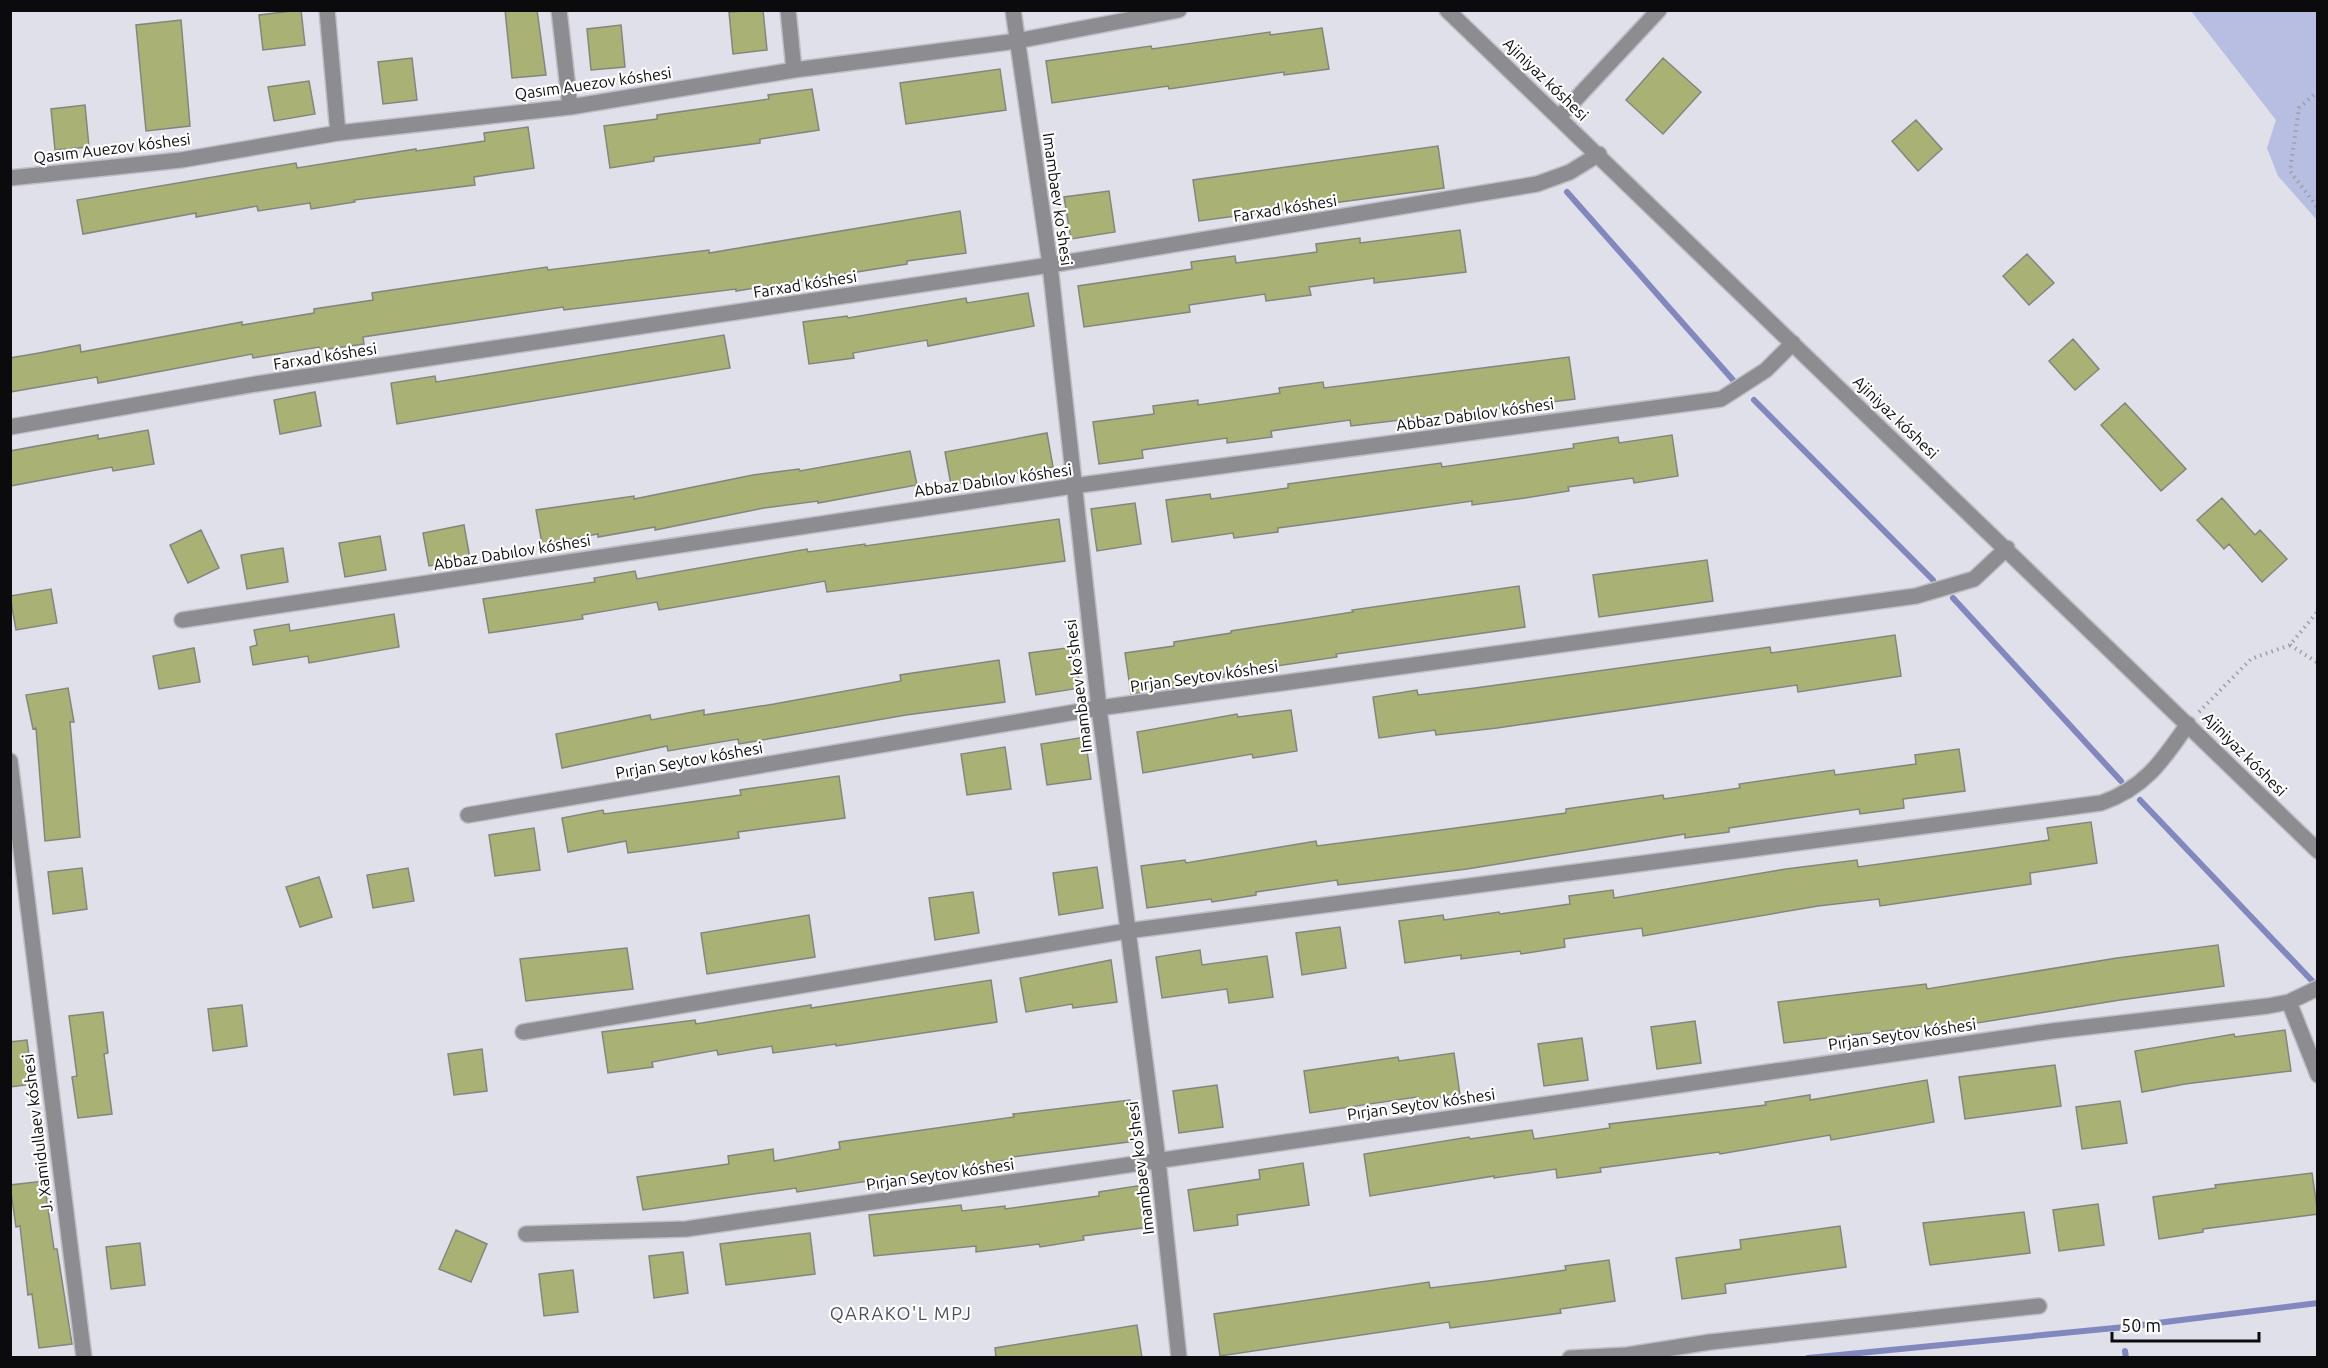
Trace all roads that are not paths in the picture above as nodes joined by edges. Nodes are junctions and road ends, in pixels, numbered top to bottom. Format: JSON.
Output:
{"nodes":[{"id":1,"x":327,"y":10,"type":"edge"},
{"id":2,"x":559,"y":10,"type":"edge"},
{"id":3,"x":788,"y":10,"type":"edge"},
{"id":4,"x":1013,"y":10,"type":"edge"},
{"id":5,"x":1179,"y":10,"type":"edge"},
{"id":6,"x":1448,"y":10,"type":"edge"},
{"id":7,"x":1659,"y":10,"type":"edge"},
{"id":8,"x":1017,"y":41,"type":"junction"},
{"id":9,"x":794,"y":70,"type":"junction"},
{"id":10,"x":570,"y":107,"type":"junction"},
{"id":11,"x":1559,"y":117,"type":"junction"},
{"id":12,"x":338,"y":133,"type":"junction"},
{"id":13,"x":1599,"y":154,"type":"junction"},
{"id":14,"x":10,"y":178,"type":"edge"},
{"id":15,"x":1050,"y":265,"type":"junction"},
{"id":16,"x":1793,"y":343,"type":"junction"},
{"id":17,"x":10,"y":427,"type":"edge"},
{"id":18,"x":1073,"y":486,"type":"junction"},
{"id":19,"x":2007,"y":548,"type":"junction"},
{"id":20,"x":182,"y":620,"type":"dead end"},
{"id":21,"x":1099,"y":708,"type":"junction"},
{"id":22,"x":2188,"y":724,"type":"junction"},
{"id":23,"x":10,"y":760,"type":"edge"},
{"id":24,"x":468,"y":815,"type":"dead end"},
{"id":25,"x":2318,"y":850,"type":"edge"},
{"id":26,"x":1127,"y":931,"type":"junction"},
{"id":27,"x":2318,"y":988,"type":"edge"},
{"id":28,"x":2289,"y":1002,"type":"junction"},
{"id":29,"x":523,"y":1032,"type":"dead end"},
{"id":30,"x":2318,"y":1075,"type":"edge"},
{"id":31,"x":1158,"y":1160,"type":"junction"},
{"id":32,"x":526,"y":1234,"type":"dead end"},
{"id":33,"x":2039,"y":1306,"type":"dead end"},
{"id":34,"x":84,"y":1358,"type":"edge"},
{"id":35,"x":1179,"y":1358,"type":"edge"},
{"id":36,"x":1570,"y":1358,"type":"edge"}],
"edges":[{"from":1,"to":12,"type":"street"},
{"from":2,"to":10,"type":"street"},
{"from":3,"to":9,"type":"street"},
{"from":4,"to":8,"type":"street","name":"Imambaev ko'shesi"},
{"from":5,"to":8,"type":"street","name":"Qasım Auezov kóshesi"},
{"from":6,"to":11,"type":"street","name":"Ajiniyaz kóshesi"},
{"from":7,"to":11,"type":"street"},
{"from":8,"to":9,"type":"street","name":"Qasım Auezov kóshesi"},
{"from":8,"to":15,"type":"street","name":"Imambaev ko'shesi"},
{"from":9,"to":10,"type":"street","name":"Qasım Auezov kóshesi"},
{"from":10,"to":12,"type":"street","name":"Qasım Auezov kóshesi"},
{"from":11,"to":13,"type":"street","name":"Ajiniyaz kóshesi"},
{"from":12,"to":14,"type":"street","name":"Qasım Auezov kóshesi"},
{"from":13,"to":15,"type":"street","name":"Farxad kóshesi"},
{"from":13,"to":16,"type":"street","name":"Ajiniyaz kóshesi"},
{"from":15,"to":17,"type":"street","name":"Farxad kóshesi"},
{"from":15,"to":18,"type":"street","name":"Imambaev ko'shesi"},
{"from":16,"to":18,"type":"street","name":"Abbaz Dabılov kóshesi"},
{"from":16,"to":19,"type":"street","name":"Ajiniyaz kóshesi"},
{"from":18,"to":20,"type":"street","name":"Abbaz Dabılov kóshesi"},
{"from":18,"to":21,"type":"street","name":"Imambaev ko'shesi"},
{"from":19,"to":21,"type":"street","name":"Pırjan Seytov kóshesi"},
{"from":19,"to":22,"type":"street","name":"Ajiniyaz kóshesi"},
{"from":21,"to":24,"type":"street","name":"Pırjan Seytov kóshesi"},
{"from":21,"to":26,"type":"street","name":"Imambaev ko'shesi"},
{"from":22,"to":25,"type":"street","name":"Ajiniyaz kóshesi"},
{"from":22,"to":26,"type":"street"},
{"from":23,"to":34,"type":"street","name":"J. Xamidullaev kóshesi"},
{"from":26,"to":29,"type":"street"},
{"from":26,"to":31,"type":"street","name":"Imambaev ko'shesi"},
{"from":27,"to":28,"type":"street","name":"Pırjan Seytov kóshesi"},
{"from":28,"to":30,"type":"street"},
{"from":28,"to":31,"type":"street","name":"Pırjan Seytov kóshesi"},
{"from":31,"to":32,"type":"street","name":"Pırjan Seytov kóshesi"},
{"from":31,"to":35,"type":"street","name":"Imambaev ko'shesi"},
{"from":33,"to":36,"type":"street"}]}
